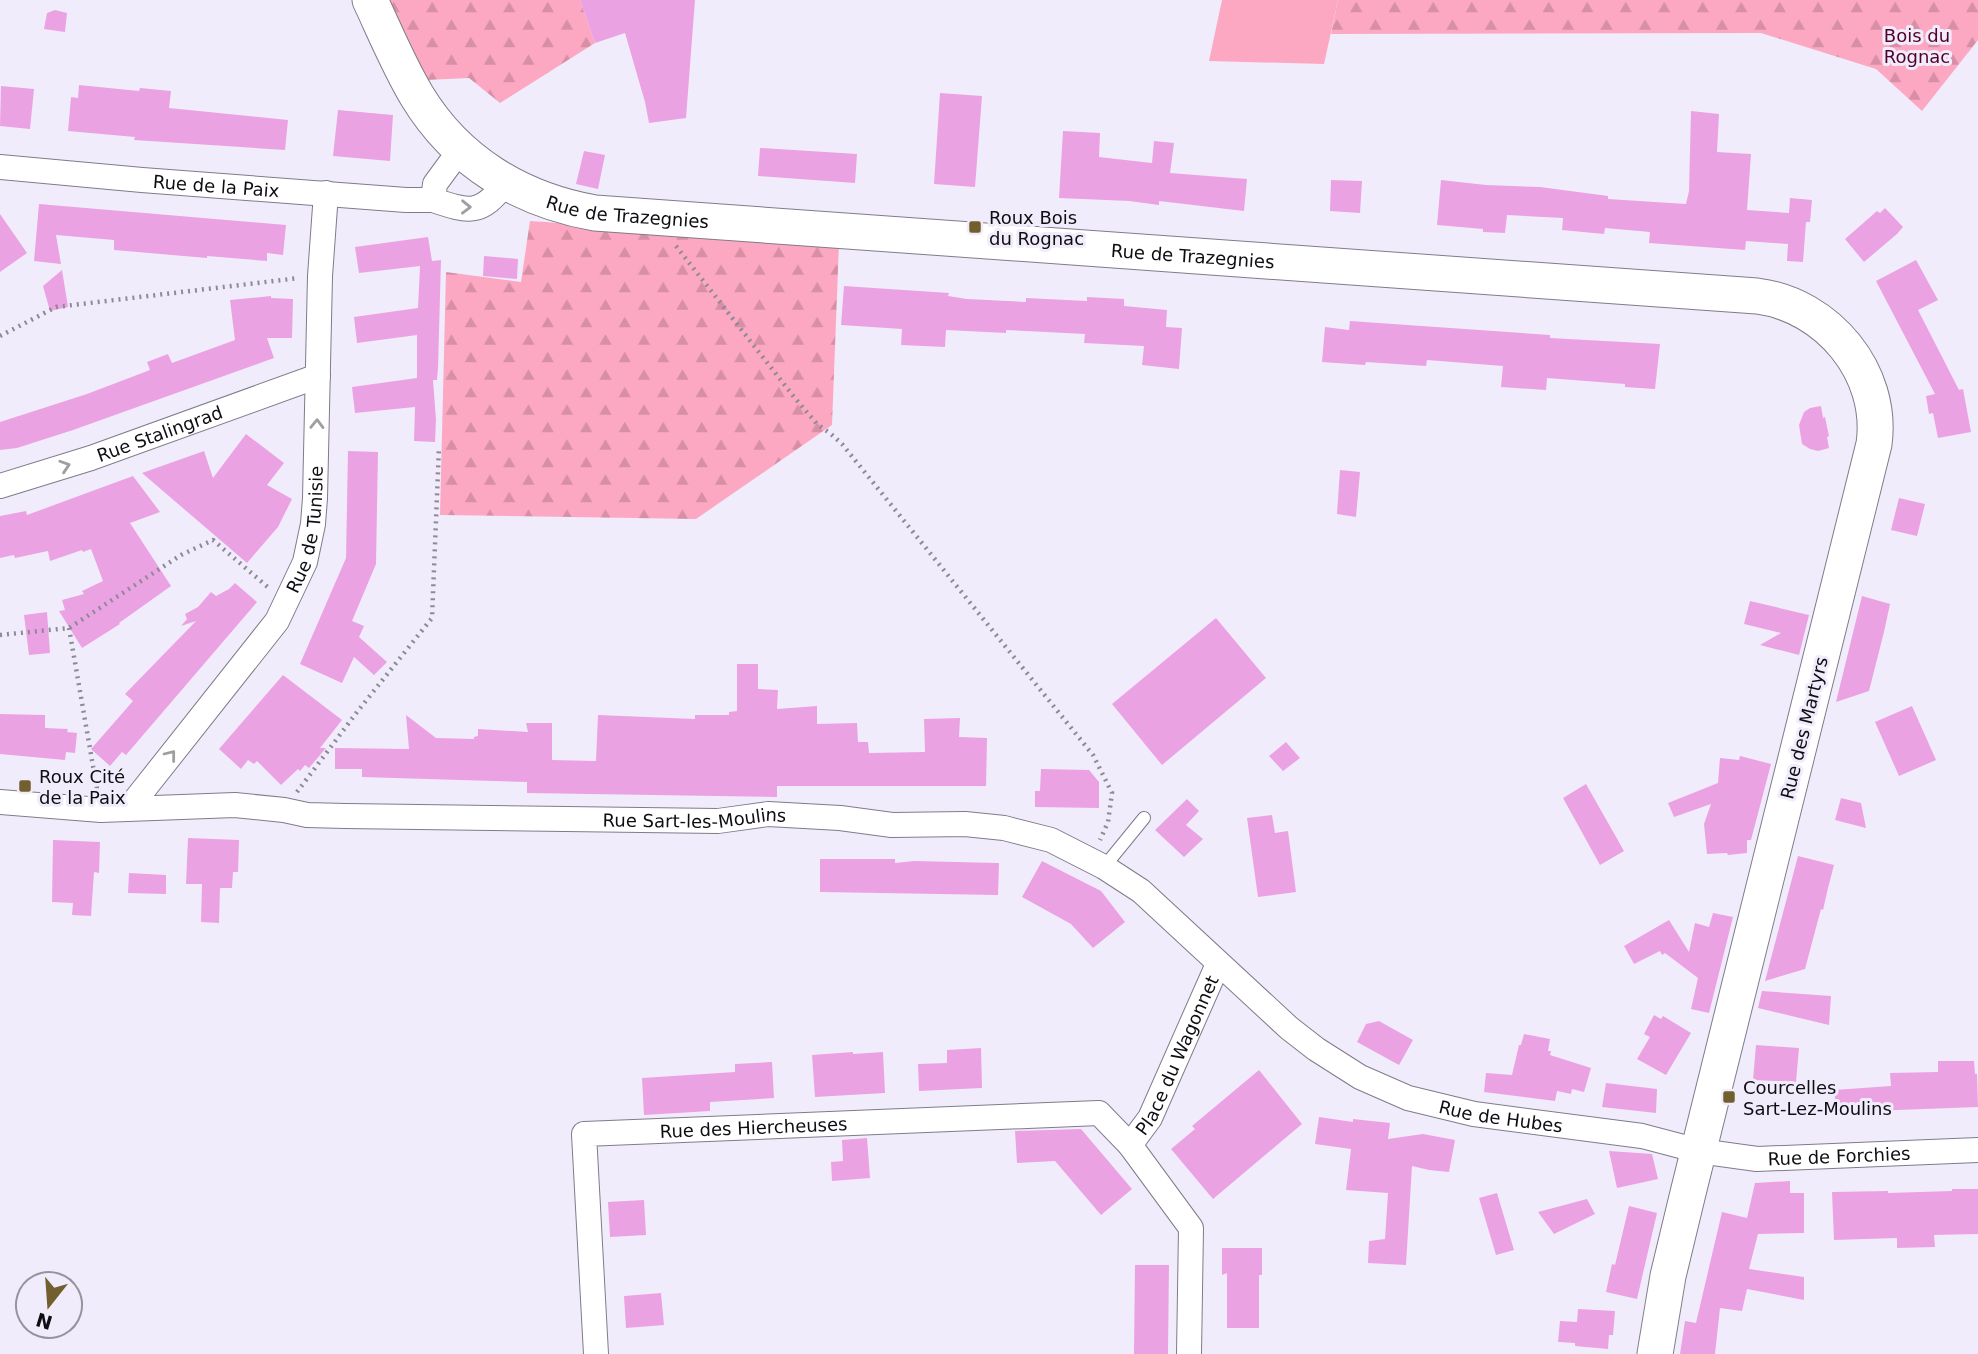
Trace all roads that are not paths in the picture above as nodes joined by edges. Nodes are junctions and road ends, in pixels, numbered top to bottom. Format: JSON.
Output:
{"nodes":[{"id":1,"x":370,"y":0,"type":"edge"},
{"id":2,"x":460,"y":150,"type":"junction"},
{"id":3,"x":0,"y":167,"type":"edge"},
{"id":4,"x":506,"y":183,"type":"junction"},
{"id":5,"x":326,"y":193,"type":"junction"},
{"id":6,"x":433,"y":200,"type":"junction"},
{"id":7,"x":1819,"y":321,"type":"joint"},
{"id":8,"x":318,"y":376,"type":"junction"},
{"id":9,"x":0,"y":486,"type":"edge"},
{"id":10,"x":0,"y":802,"type":"edge"},
{"id":11,"x":129,"y":808,"type":"junction"},
{"id":12,"x":1144,"y":818,"type":"dead end"},
{"id":13,"x":1098,"y":864,"type":"junction"},
{"id":14,"x":1218,"y":964,"type":"junction"},
{"id":15,"x":1316,"y":1049,"type":"joint"},
{"id":16,"x":1130,"y":1145,"type":"junction"},
{"id":17,"x":1978,"y":1150,"type":"edge"},
{"id":18,"x":1699,"y":1151,"type":"junction"},
{"id":19,"x":596,"y":1354,"type":"edge"},
{"id":20,"x":1189,"y":1354,"type":"edge"},
{"id":21,"x":1655,"y":1354,"type":"edge"}],
"edges":[{"from":1,"to":2,"type":"main road","name":"Rue de Trazegnies"},
{"from":2,"to":4,"type":"main road","name":"Rue de Trazegnies"},
{"from":2,"to":6,"type":"street"},
{"from":3,"to":5,"type":"street","name":"Rue de la Paix"},
{"from":6,"to":4,"type":"street","name":"Rue de la Paix","one_way":true},
{"from":4,"to":7,"type":"main road","name":"Rue de Trazegnies"},
{"from":5,"to":6,"type":"street","name":"Rue de la Paix"},
{"from":5,"to":8,"type":"street","name":"Rue de Tunisie"},
{"from":7,"to":18,"type":"main road","name":"Rue des Martyrs"},
{"from":9,"to":8,"type":"street","name":"Rue Stalingrad","one_way":true},
{"from":11,"to":8,"type":"street","name":"Rue de Tunisie","one_way":true},
{"from":10,"to":11,"type":"street","name":"Rue Sart-les-Moulins"},
{"from":11,"to":13,"type":"street","name":"Rue Sart-les-Moulins"},
{"from":12,"to":13,"type":"lane"},
{"from":13,"to":14,"type":"street","name":"Rue Sart-les-Moulins"},
{"from":14,"to":15,"type":"street","name":"Rue Sart-les-Moulins"},
{"from":14,"to":16,"type":"street","name":"Place du Wagonnet"},
{"from":15,"to":18,"type":"street","name":"Rue de Hubes"},
{"from":16,"to":19,"type":"street","name":"Rue des Hiercheuses"},
{"from":16,"to":20,"type":"street"},
{"from":17,"to":18,"type":"street","name":"Rue de Forchies"},
{"from":18,"to":21,"type":"main road","name":"Rue des Martyrs"}]}
